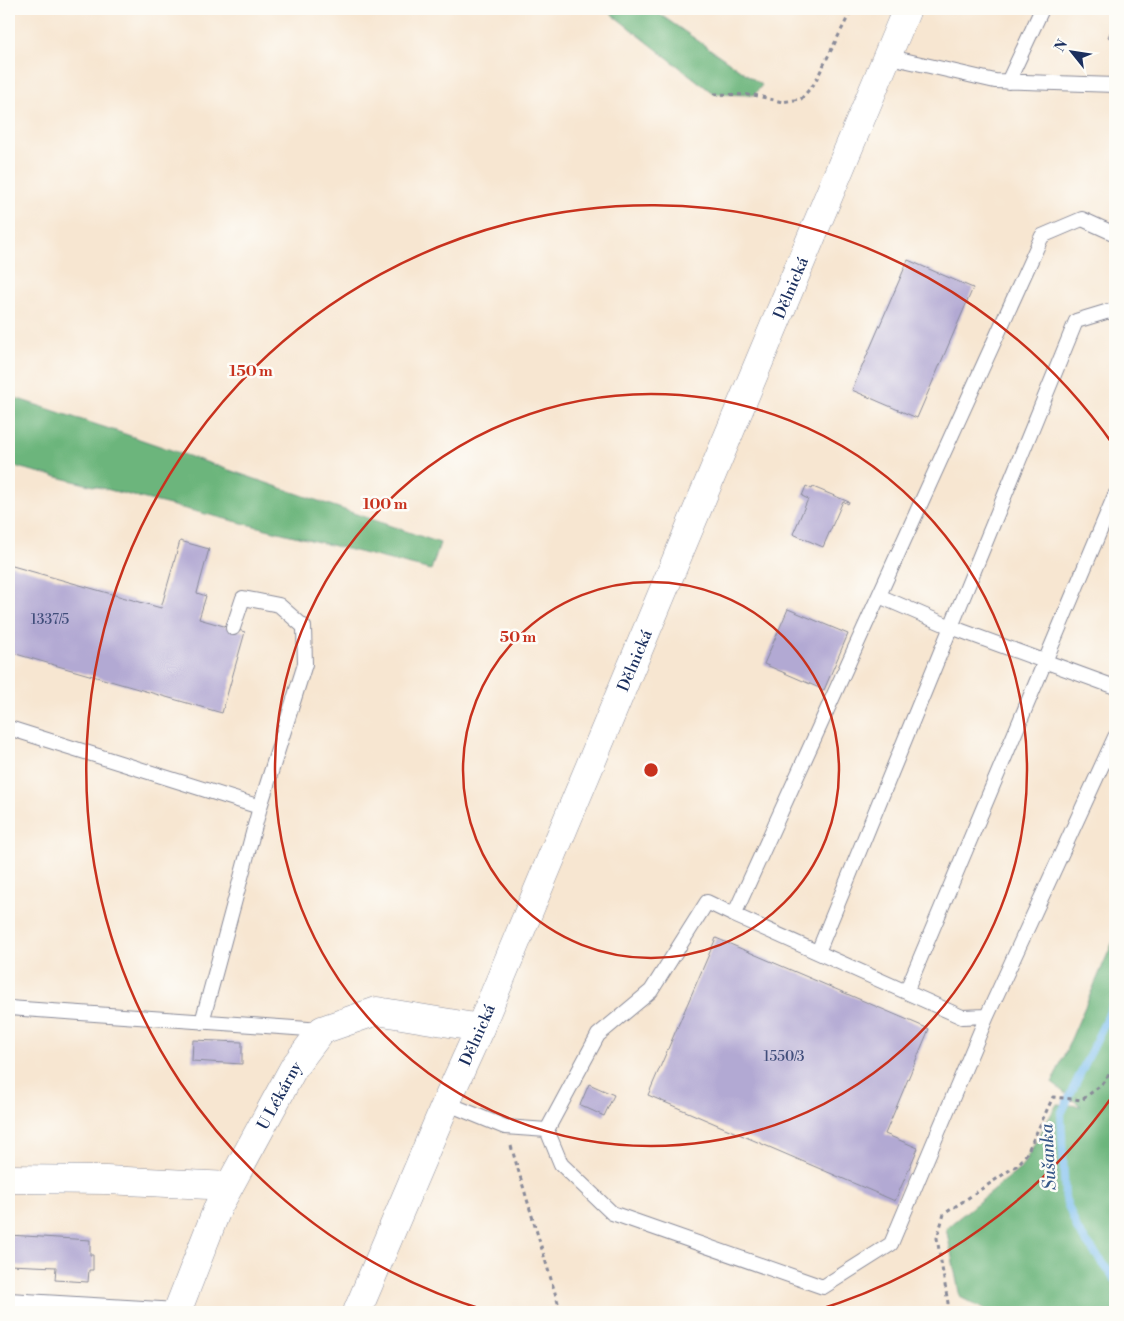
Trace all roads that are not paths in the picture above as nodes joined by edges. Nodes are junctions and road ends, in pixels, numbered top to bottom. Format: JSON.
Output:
{"nodes":[{"id":1,"x":907,"y":9,"type":"edge"},
{"id":2,"x":1042,"y":9,"type":"edge"},
{"id":3,"x":886,"y":56,"type":"junction"},
{"id":4,"x":1008,"y":82,"type":"junction"},
{"id":5,"x":1115,"y":85,"type":"edge"},
{"id":6,"x":1115,"y":234,"type":"edge"},
{"id":7,"x":1115,"y":314,"type":"edge"},
{"id":8,"x":1115,"y":495,"type":"edge"},
{"id":9,"x":878,"y":596,"type":"junction"},
{"id":10,"x":951,"y":627,"type":"junction"},
{"id":11,"x":233,"y":628,"type":"dead end"},
{"id":12,"x":1046,"y":661,"type":"junction"},
{"id":13,"x":1115,"y":687,"type":"edge"},
{"id":14,"x":9,"y":728,"type":"edge"},
{"id":15,"x":1115,"y":737,"type":"edge"},
{"id":16,"x":260,"y":807,"type":"junction"},
{"id":17,"x":734,"y":915,"type":"junction"},
{"id":18,"x":818,"y":952,"type":"junction"},
{"id":19,"x":906,"y":992,"type":"junction"},
{"id":20,"x":9,"y":1008,"type":"edge"},
{"id":21,"x":987,"y":1016,"type":"junction"},
{"id":22,"x":202,"y":1022,"type":"junction"},
{"id":23,"x":480,"y":1028,"type":"junction"},
{"id":24,"x":322,"y":1030,"type":"junction"},
{"id":25,"x":446,"y":1103,"type":"junction"},
{"id":26,"x":547,"y":1130,"type":"junction"},
{"id":27,"x":9,"y":1179,"type":"edge"},
{"id":28,"x":229,"y":1186,"type":"junction"},
{"id":29,"x":9,"y":1300,"type":"edge"},
{"id":30,"x":84,"y":1309,"type":"edge"},
{"id":31,"x":177,"y":1311,"type":"edge"},
{"id":32,"x":358,"y":1312,"type":"edge"}],
"edges":[{"from":1,"to":3,"type":"main road","name":"Dělnická"},
{"from":2,"to":4,"type":"lane"},
{"from":3,"to":4,"type":"lane"},
{"from":3,"to":23,"type":"main road","name":"Dělnická"},
{"from":4,"to":5,"type":"lane"},
{"from":6,"to":9,"type":"lane"},
{"from":7,"to":10,"type":"lane"},
{"from":8,"to":12,"type":"lane"},
{"from":9,"to":10,"type":"lane"},
{"from":9,"to":17,"type":"lane"},
{"from":10,"to":12,"type":"lane"},
{"from":10,"to":18,"type":"lane"},
{"from":11,"to":16,"type":"lane"},
{"from":12,"to":13,"type":"lane"},
{"from":12,"to":19,"type":"lane"},
{"from":14,"to":16,"type":"lane"},
{"from":15,"to":21,"type":"lane"},
{"from":16,"to":22,"type":"lane"},
{"from":17,"to":18,"type":"lane"},
{"from":17,"to":26,"type":"lane"},
{"from":18,"to":19,"type":"lane"},
{"from":19,"to":21,"type":"lane"},
{"from":20,"to":22,"type":"lane"},
{"from":21,"to":26,"type":"lane"},
{"from":22,"to":24,"type":"lane"},
{"from":23,"to":24,"type":"main road"},
{"from":23,"to":25,"type":"main road","name":"Dělnická"},
{"from":24,"to":28,"type":"main road","name":"U Lékárny"},
{"from":25,"to":26,"type":"lane"},
{"from":25,"to":32,"type":"main road","name":"Dělnická"},
{"from":27,"to":28,"type":"main road"},
{"from":28,"to":31,"type":"main road","name":"U Lékárny"},
{"from":29,"to":30,"type":"lane"},
{"from":30,"to":31,"type":"lane"}]}
